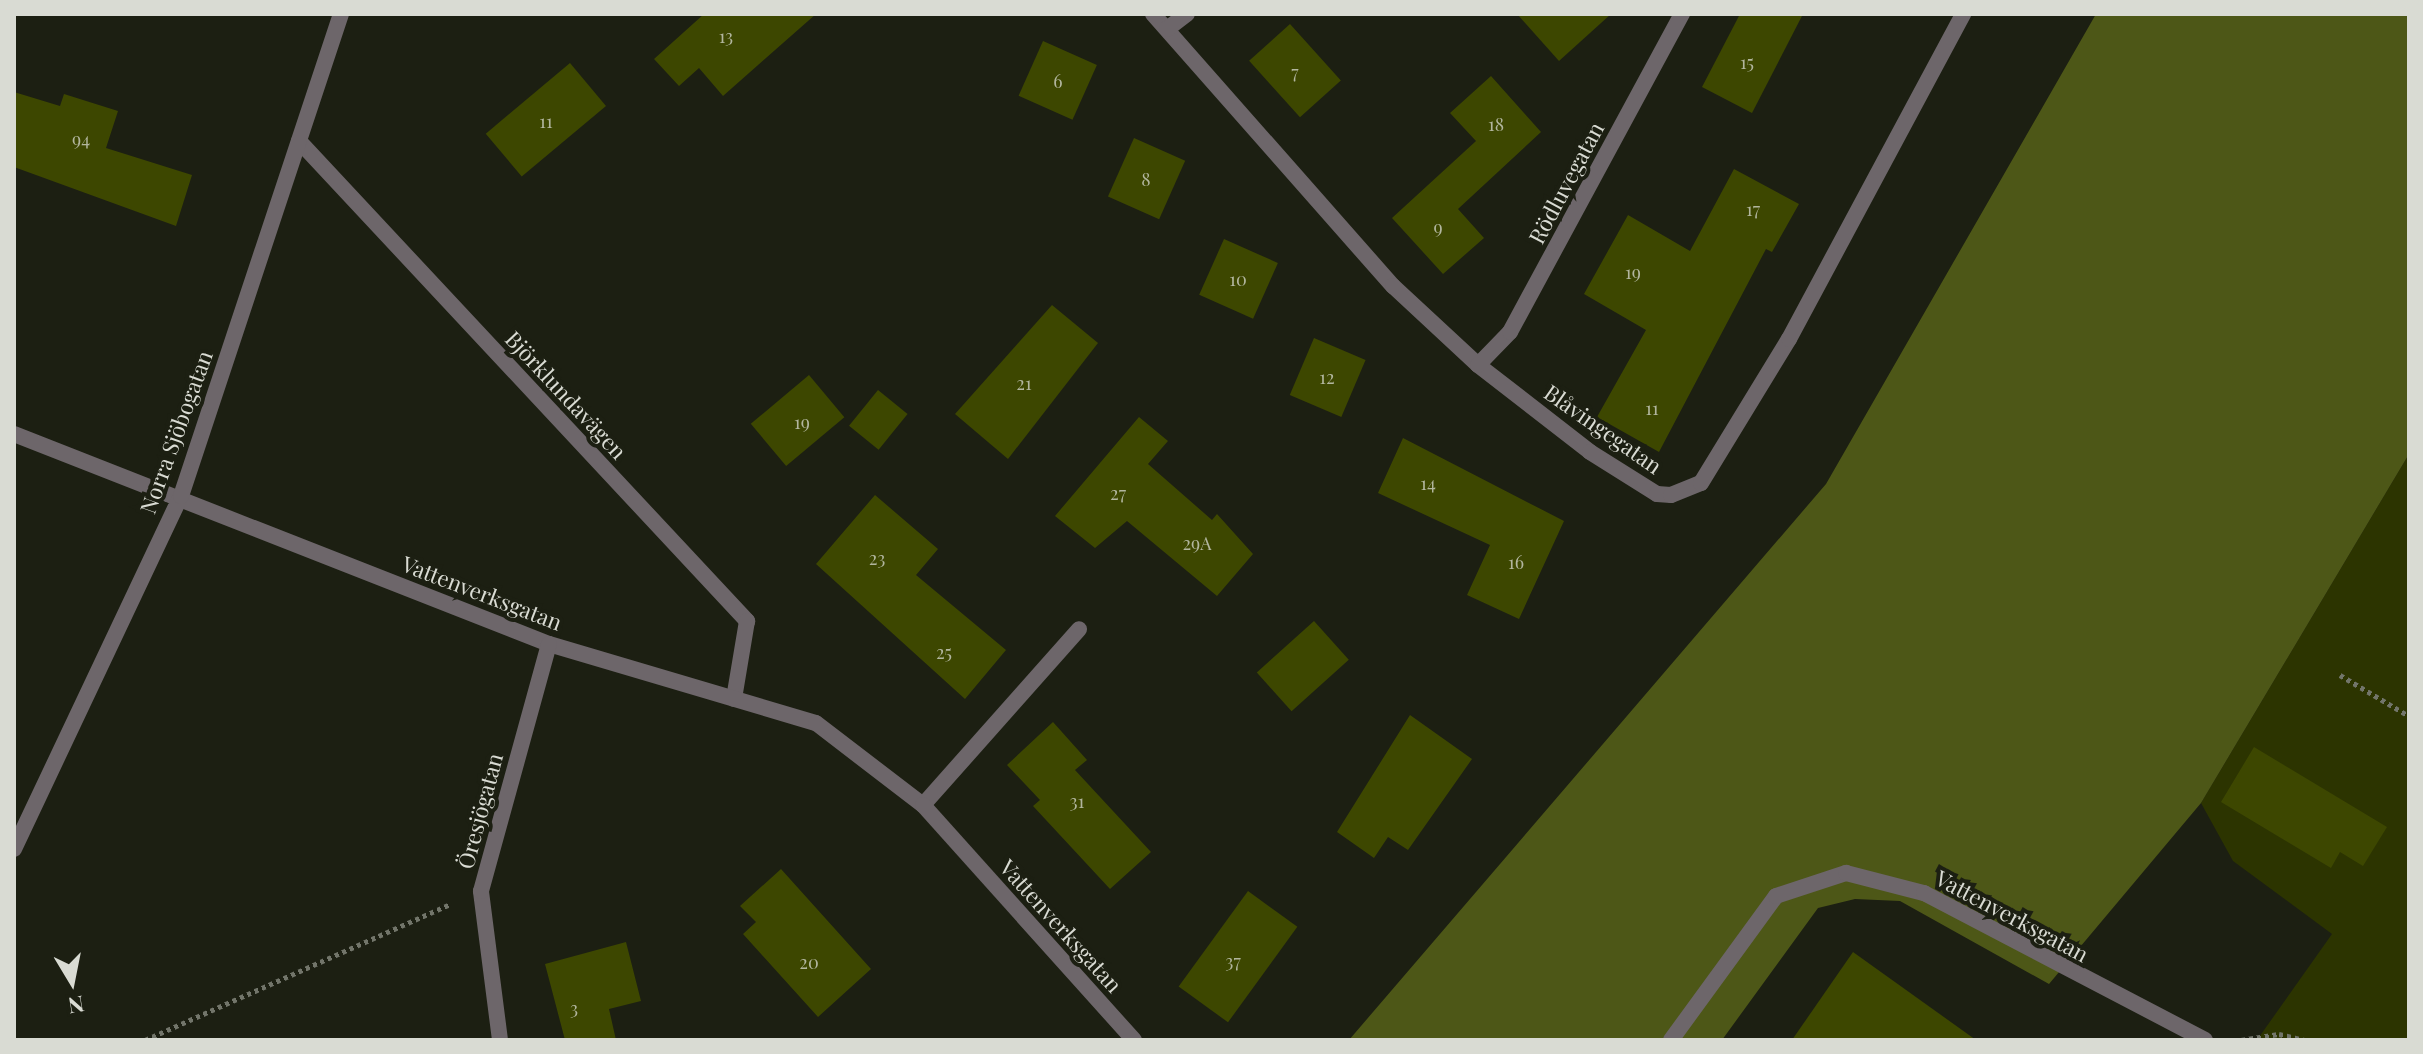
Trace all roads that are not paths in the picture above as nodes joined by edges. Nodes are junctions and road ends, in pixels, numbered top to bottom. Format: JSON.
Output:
{"nodes":[{"id":1,"x":341,"y":14,"type":"edge"},
{"id":2,"x":1153,"y":14,"type":"edge"},
{"id":3,"x":1187,"y":14,"type":"edge"},
{"id":4,"x":1682,"y":14,"type":"edge"},
{"id":5,"x":1963,"y":14,"type":"edge"},
{"id":6,"x":1167,"y":29,"type":"junction"},
{"id":7,"x":299,"y":141,"type":"junction"},
{"id":8,"x":1478,"y":365,"type":"junction"},
{"id":9,"x":14,"y":434,"type":"edge"},
{"id":10,"x":181,"y":496,"type":"junction"},
{"id":11,"x":1079,"y":629,"type":"dead end"},
{"id":12,"x":549,"y":644,"type":"junction"},
{"id":13,"x":734,"y":699,"type":"junction"},
{"id":14,"x":923,"y":805,"type":"junction"},
{"id":15,"x":14,"y":849,"type":"edge"},
{"id":16,"x":500,"y":1040,"type":"edge"},
{"id":17,"x":1134,"y":1040,"type":"edge"},
{"id":18,"x":1671,"y":1040,"type":"edge"},
{"id":19,"x":2205,"y":1040,"type":"edge"}],
"edges":[{"from":1,"to":7,"type":"street","name":"Norra Sjöbogatan"},
{"from":2,"to":6,"type":"street","name":"Blåvingegatan"},
{"from":3,"to":6,"type":"street"},
{"from":4,"to":8,"type":"street","name":"Rödluvegatan"},
{"from":5,"to":8,"type":"street","name":"Blåvingegatan"},
{"from":6,"to":8,"type":"street","name":"Blåvingegatan"},
{"from":7,"to":10,"type":"street","name":"Norra Sjöbogatan"},
{"from":7,"to":13,"type":"street","name":"Björklundavägen"},
{"from":9,"to":10,"type":"street","name":"Vattenverksgatan"},
{"from":10,"to":12,"type":"street","name":"Vattenverksgatan"},
{"from":10,"to":15,"type":"street","name":"Norra Sjöbogatan"},
{"from":11,"to":14,"type":"street"},
{"from":12,"to":13,"type":"street","name":"Vattenverksgatan"},
{"from":12,"to":16,"type":"street","name":"Öresjögatan"},
{"from":13,"to":14,"type":"street","name":"Vattenverksgatan"},
{"from":14,"to":17,"type":"street","name":"Vattenverksgatan"},
{"from":18,"to":19,"type":"street","name":"Vattenverksgatan"}]}
